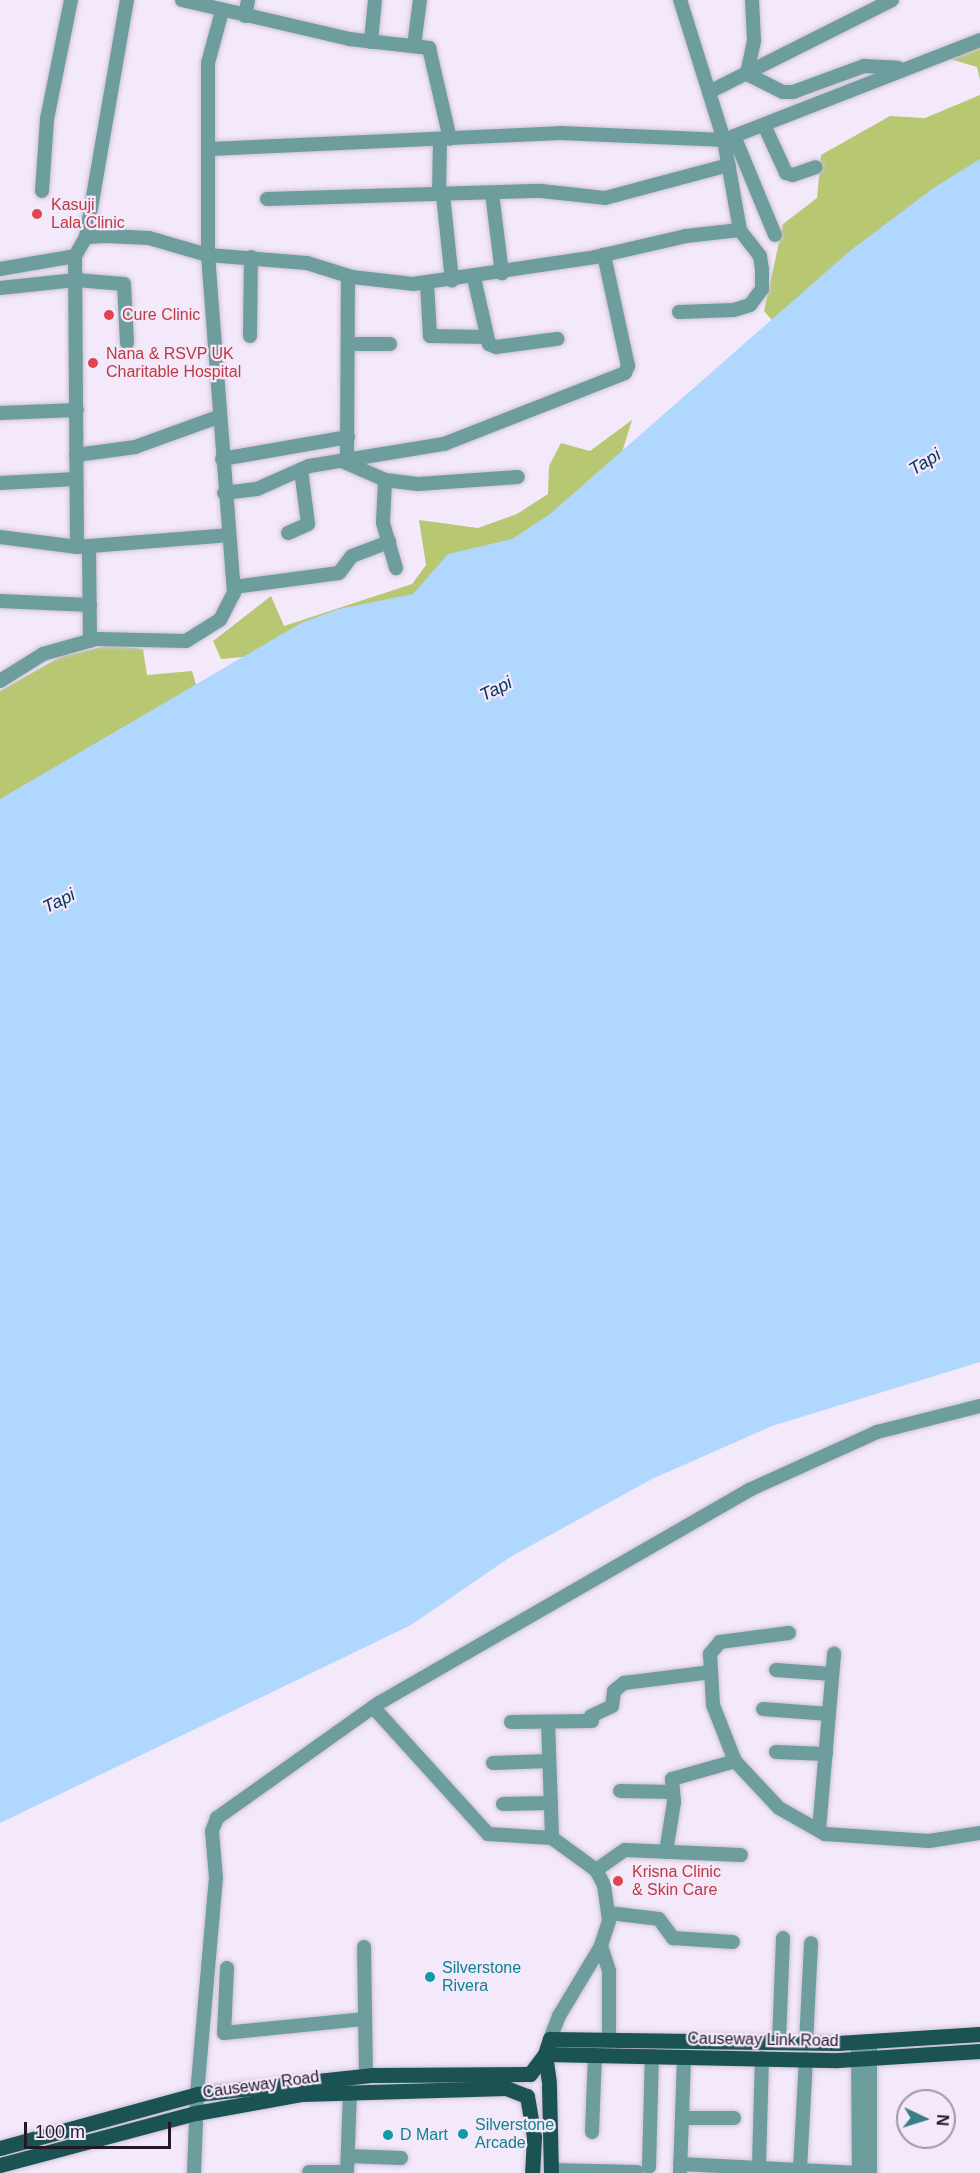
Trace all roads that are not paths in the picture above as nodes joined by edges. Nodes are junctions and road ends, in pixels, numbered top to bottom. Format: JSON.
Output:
{"nodes":[{"id":1,"x":71,"y":0,"type":"edge"},
{"id":2,"x":127,"y":0,"type":"edge"},
{"id":3,"x":184,"y":0,"type":"edge"},
{"id":4,"x":248,"y":0,"type":"edge"},
{"id":5,"x":375,"y":0,"type":"edge"},
{"id":6,"x":420,"y":0,"type":"edge"},
{"id":7,"x":680,"y":0,"type":"edge"},
{"id":8,"x":752,"y":0,"type":"edge"},
{"id":9,"x":892,"y":0,"type":"edge"},
{"id":10,"x":222,"y":11,"type":"junction"},
{"id":11,"x":245,"y":16,"type":"junction"},
{"id":12,"x":980,"y":40,"type":"edge"},
{"id":13,"x":371,"y":42,"type":"junction"},
{"id":14,"x":414,"y":46,"type":"junction"},
{"id":15,"x":899,"y":69,"type":"junction"},
{"id":16,"x":747,"y":75,"type":"junction"},
{"id":17,"x":709,"y":92,"type":"junction"},
{"id":18,"x":793,"y":92,"type":"junction"},
{"id":19,"x":802,"y":111,"type":"junction"},
{"id":20,"x":764,"y":125,"type":"junction"},
{"id":21,"x":729,"y":138,"type":"junction"},
{"id":22,"x":445,"y":139,"type":"junction"},
{"id":23,"x":210,"y":149,"type":"junction"},
{"id":24,"x":729,"y":165,"type":"junction"},
{"id":25,"x":816,"y":167,"type":"dead end"},
{"id":26,"x":42,"y":191,"type":"dead end"},
{"id":27,"x":492,"y":193,"type":"junction"},
{"id":28,"x":441,"y":195,"type":"junction"},
{"id":29,"x":267,"y":199,"type":"dead end"},
{"id":30,"x":740,"y":230,"type":"junction"},
{"id":31,"x":775,"y":235,"type":"dead end"},
{"id":32,"x":87,"y":237,"type":"junction"},
{"id":33,"x":208,"y":255,"type":"junction"},
{"id":34,"x":604,"y":255,"type":"junction"},
{"id":35,"x":75,"y":256,"type":"junction"},
{"id":36,"x":251,"y":257,"type":"junction"},
{"id":37,"x":0,"y":268,"type":"edge"},
{"id":38,"x":502,"y":273,"type":"junction"},
{"id":39,"x":348,"y":276,"type":"junction"},
{"id":40,"x":474,"y":278,"type":"junction"},
{"id":41,"x":76,"y":280,"type":"junction"},
{"id":42,"x":452,"y":281,"type":"junction"},
{"id":43,"x":428,"y":283,"type":"junction"},
{"id":44,"x":0,"y":288,"type":"edge"},
{"id":45,"x":679,"y":312,"type":"dead end"},
{"id":46,"x":250,"y":336,"type":"dead end"},
{"id":47,"x":486,"y":337,"type":"junction"},
{"id":48,"x":557,"y":339,"type":"dead end"},
{"id":49,"x":127,"y":343,"type":"dead end"},
{"id":50,"x":348,"y":344,"type":"junction"},
{"id":51,"x":390,"y":344,"type":"dead end"},
{"id":52,"x":77,"y":410,"type":"junction"},
{"id":53,"x":0,"y":413,"type":"edge"},
{"id":54,"x":218,"y":417,"type":"junction"},
{"id":55,"x":348,"y":437,"type":"junction"},
{"id":56,"x":76,"y":455,"type":"junction"},
{"id":57,"x":222,"y":459,"type":"junction"},
{"id":58,"x":345,"y":460,"type":"junction"},
{"id":59,"x":302,"y":469,"type":"junction"},
{"id":60,"x":518,"y":477,"type":"dead end"},
{"id":61,"x":76,"y":479,"type":"junction"},
{"id":62,"x":385,"y":480,"type":"junction"},
{"id":63,"x":0,"y":483,"type":"edge"},
{"id":64,"x":224,"y":493,"type":"junction"},
{"id":65,"x":288,"y":533,"type":"dead end"},
{"id":66,"x":228,"y":535,"type":"junction"},
{"id":67,"x":0,"y":537,"type":"edge"},
{"id":68,"x":389,"y":543,"type":"junction"},
{"id":69,"x":83,"y":547,"type":"junction"},
{"id":70,"x":396,"y":568,"type":"dead end"},
{"id":71,"x":234,"y":587,"type":"junction"},
{"id":72,"x":0,"y":601,"type":"edge"},
{"id":73,"x":90,"y":604,"type":"junction"},
{"id":74,"x":90,"y":641,"type":"junction"},
{"id":75,"x":0,"y":681,"type":"edge"},
{"id":76,"x":980,"y":1406,"type":"edge"},
{"id":77,"x":789,"y":1633,"type":"dead end"},
{"id":78,"x":834,"y":1654,"type":"dead end"},
{"id":79,"x":776,"y":1670,"type":"dead end"},
{"id":80,"x":711,"y":1672,"type":"junction"},
{"id":81,"x":832,"y":1674,"type":"junction"},
{"id":82,"x":373,"y":1707,"type":"junction"},
{"id":83,"x":763,"y":1709,"type":"dead end"},
{"id":84,"x":829,"y":1714,"type":"junction"},
{"id":85,"x":511,"y":1722,"type":"dead end"},
{"id":86,"x":548,"y":1722,"type":"junction"},
{"id":87,"x":776,"y":1752,"type":"dead end"},
{"id":88,"x":826,"y":1754,"type":"junction"},
{"id":89,"x":549,"y":1761,"type":"junction"},
{"id":90,"x":735,"y":1761,"type":"junction"},
{"id":91,"x":492,"y":1764,"type":"dead end"},
{"id":92,"x":620,"y":1791,"type":"dead end"},
{"id":93,"x":673,"y":1792,"type":"junction"},
{"id":94,"x":551,"y":1803,"type":"junction"},
{"id":95,"x":503,"y":1804,"type":"dead end"},
{"id":96,"x":819,"y":1830,"type":"junction"},
{"id":97,"x":980,"y":1833,"type":"edge"},
{"id":98,"x":552,"y":1838,"type":"junction"},
{"id":99,"x":666,"y":1852,"type":"junction"},
{"id":100,"x":741,"y":1855,"type":"dead end"},
{"id":101,"x":596,"y":1869,"type":"junction"},
{"id":102,"x":609,"y":1913,"type":"junction"},
{"id":103,"x":783,"y":1938,"type":"dead end"},
{"id":104,"x":733,"y":1942,"type":"dead end"},
{"id":105,"x":811,"y":1942,"type":"dead end"},
{"id":106,"x":601,"y":1946,"type":"junction"},
{"id":107,"x":364,"y":1947,"type":"dead end"},
{"id":108,"x":227,"y":1968,"type":"dead end"},
{"id":109,"x":365,"y":2019,"type":"junction"},
{"id":110,"x":980,"y":2034,"type":"edge"},
{"id":111,"x":550,"y":2038,"type":"junction"},
{"id":112,"x":609,"y":2040,"type":"junction"},
{"id":113,"x":864,"y":2041,"type":"junction"},
{"id":114,"x":779,"y":2042,"type":"junction"},
{"id":115,"x":806,"y":2043,"type":"junction"},
{"id":116,"x":980,"y":2051,"type":"edge"},
{"id":117,"x":545,"y":2054,"type":"junction"},
{"id":118,"x":595,"y":2055,"type":"junction"},
{"id":119,"x":652,"y":2056,"type":"junction"},
{"id":120,"x":684,"y":2057,"type":"junction"},
{"id":121,"x":762,"y":2058,"type":"junction"},
{"id":122,"x":864,"y":2058,"type":"junction"},
{"id":123,"x":806,"y":2059,"type":"junction"},
{"id":124,"x":530,"y":2074,"type":"junction"},
{"id":125,"x":366,"y":2076,"type":"junction"},
{"id":126,"x":549,"y":2084,"type":"junction"},
{"id":127,"x":350,"y":2092,"type":"junction"},
{"id":128,"x":197,"y":2094,"type":"junction"},
{"id":129,"x":527,"y":2097,"type":"junction"},
{"id":130,"x":196,"y":2113,"type":"junction"},
{"id":131,"x":682,"y":2118,"type":"junction"},
{"id":132,"x":734,"y":2118,"type":"dead end"},
{"id":133,"x":592,"y":2132,"type":"dead end"},
{"id":134,"x":0,"y":2148,"type":"edge"},
{"id":135,"x":348,"y":2156,"type":"junction"},
{"id":136,"x":401,"y":2158,"type":"dead end"},
{"id":137,"x":0,"y":2165,"type":"edge"},
{"id":138,"x":759,"y":2165,"type":"junction"},
{"id":139,"x":680,"y":2168,"type":"edge"},
{"id":140,"x":643,"y":2169,"type":"edge"},
{"id":141,"x":800,"y":2169,"type":"junction"},
{"id":142,"x":551,"y":2171,"type":"edge"},
{"id":143,"x":309,"y":2172,"type":"edge"},
{"id":144,"x":347,"y":2172,"type":"edge"},
{"id":145,"x":194,"y":2173,"type":"edge"},
{"id":146,"x":532,"y":2173,"type":"edge"},
{"id":147,"x":859,"y":2173,"type":"edge"},
{"id":148,"x":870,"y":2173,"type":"edge"}],
"edges":[{"from":1,"to":26,"type":"street"},
{"from":2,"to":32,"type":"street"},
{"from":3,"to":10,"type":"street"},
{"from":4,"to":11,"type":"street"},
{"from":5,"to":13,"type":"street"},
{"from":6,"to":14,"type":"street"},
{"from":7,"to":17,"type":"street"},
{"from":8,"to":16,"type":"street"},
{"from":9,"to":16,"type":"street"},
{"from":10,"to":11,"type":"street"},
{"from":10,"to":23,"type":"street"},
{"from":11,"to":13,"type":"street"},
{"from":12,"to":15,"type":"street"},
{"from":13,"to":14,"type":"street"},
{"from":14,"to":22,"type":"street"},
{"from":15,"to":18,"type":"street"},
{"from":15,"to":19,"type":"street"},
{"from":16,"to":17,"type":"street"},
{"from":16,"to":18,"type":"street"},
{"from":17,"to":21,"type":"street"},
{"from":18,"to":19,"type":"street"},
{"from":19,"to":20,"type":"street"},
{"from":20,"to":21,"type":"street"},
{"from":20,"to":25,"type":"street"},
{"from":21,"to":22,"type":"street"},
{"from":21,"to":24,"type":"street"},
{"from":21,"to":31,"type":"street"},
{"from":22,"to":23,"type":"street"},
{"from":22,"to":28,"type":"street"},
{"from":23,"to":33,"type":"street"},
{"from":24,"to":27,"type":"street"},
{"from":24,"to":30,"type":"street"},
{"from":27,"to":28,"type":"street"},
{"from":27,"to":38,"type":"street"},
{"from":28,"to":29,"type":"street"},
{"from":28,"to":42,"type":"street"},
{"from":30,"to":34,"type":"street"},
{"from":30,"to":45,"type":"street"},
{"from":32,"to":33,"type":"street"},
{"from":32,"to":35,"type":"street"},
{"from":33,"to":36,"type":"street"},
{"from":33,"to":54,"type":"street"},
{"from":34,"to":38,"type":"street"},
{"from":34,"to":58,"type":"street"},
{"from":35,"to":37,"type":"street"},
{"from":35,"to":41,"type":"street"},
{"from":36,"to":39,"type":"street"},
{"from":36,"to":46,"type":"street"},
{"from":38,"to":40,"type":"street"},
{"from":39,"to":43,"type":"street"},
{"from":39,"to":50,"type":"street"},
{"from":40,"to":42,"type":"street"},
{"from":40,"to":47,"type":"street"},
{"from":41,"to":44,"type":"street"},
{"from":41,"to":49,"type":"street"},
{"from":41,"to":52,"type":"street"},
{"from":42,"to":43,"type":"street"},
{"from":43,"to":47,"type":"street"},
{"from":47,"to":48,"type":"street"},
{"from":50,"to":51,"type":"street"},
{"from":50,"to":55,"type":"street"},
{"from":52,"to":53,"type":"street"},
{"from":52,"to":56,"type":"street"},
{"from":54,"to":56,"type":"street"},
{"from":54,"to":57,"type":"street"},
{"from":55,"to":57,"type":"street"},
{"from":55,"to":58,"type":"street"},
{"from":56,"to":61,"type":"street"},
{"from":57,"to":64,"type":"street"},
{"from":58,"to":59,"type":"street"},
{"from":58,"to":62,"type":"street"},
{"from":59,"to":64,"type":"street"},
{"from":59,"to":65,"type":"street"},
{"from":60,"to":62,"type":"street"},
{"from":61,"to":63,"type":"street"},
{"from":61,"to":69,"type":"street"},
{"from":62,"to":68,"type":"street"},
{"from":64,"to":66,"type":"street"},
{"from":66,"to":69,"type":"street"},
{"from":66,"to":71,"type":"street"},
{"from":67,"to":69,"type":"street"},
{"from":68,"to":70,"type":"street"},
{"from":68,"to":71,"type":"street"},
{"from":69,"to":73,"type":"street"},
{"from":71,"to":74,"type":"street"},
{"from":72,"to":73,"type":"street"},
{"from":73,"to":74,"type":"street"},
{"from":74,"to":75,"type":"street"},
{"from":76,"to":82,"type":"street"},
{"from":77,"to":80,"type":"street"},
{"from":78,"to":81,"type":"street"},
{"from":79,"to":81,"type":"street"},
{"from":80,"to":86,"type":"street"},
{"from":80,"to":90,"type":"street"},
{"from":81,"to":84,"type":"street"},
{"from":82,"to":98,"type":"street"},
{"from":82,"to":128,"type":"street"},
{"from":83,"to":84,"type":"street"},
{"from":84,"to":88,"type":"street"},
{"from":85,"to":86,"type":"street"},
{"from":86,"to":89,"type":"street"},
{"from":87,"to":88,"type":"street"},
{"from":88,"to":96,"type":"street"},
{"from":89,"to":91,"type":"street"},
{"from":89,"to":94,"type":"street"},
{"from":90,"to":93,"type":"street"},
{"from":90,"to":96,"type":"street"},
{"from":92,"to":93,"type":"street"},
{"from":93,"to":99,"type":"street"},
{"from":94,"to":95,"type":"street"},
{"from":94,"to":98,"type":"street"},
{"from":96,"to":97,"type":"street"},
{"from":98,"to":101,"type":"street"},
{"from":99,"to":100,"type":"street"},
{"from":99,"to":101,"type":"street"},
{"from":101,"to":102,"type":"street"},
{"from":102,"to":104,"type":"street"},
{"from":102,"to":106,"type":"street"},
{"from":103,"to":114,"type":"street"},
{"from":105,"to":115,"type":"street"},
{"from":106,"to":111,"type":"street"},
{"from":106,"to":112,"type":"street"},
{"from":107,"to":109,"type":"street"},
{"from":108,"to":109,"type":"street"},
{"from":109,"to":125,"type":"street"},
{"from":110,"to":113,"type":"main road"},
{"from":111,"to":112,"type":"main road"},
{"from":111,"to":117,"type":"main road"},
{"from":112,"to":114,"type":"main road"},
{"from":113,"to":115,"type":"main road"},
{"from":113,"to":122,"type":"street"},
{"from":114,"to":115,"type":"main road"},
{"from":116,"to":122,"type":"main road","name":"Causeway Link Road"},
{"from":117,"to":118,"type":"main road","name":"Causeway Link Road"},
{"from":117,"to":124,"type":"main road"},
{"from":117,"to":126,"type":"main road"},
{"from":118,"to":119,"type":"main road","name":"Causeway Link Road"},
{"from":118,"to":133,"type":"street"},
{"from":119,"to":120,"type":"main road","name":"Causeway Link Road"},
{"from":119,"to":140,"type":"street"},
{"from":120,"to":121,"type":"main road","name":"Causeway Link Road"},
{"from":120,"to":131,"type":"street"},
{"from":121,"to":123,"type":"main road","name":"Causeway Link Road"},
{"from":121,"to":138,"type":"street"},
{"from":122,"to":123,"type":"main road","name":"Causeway Link Road"},
{"from":122,"to":147,"type":"street"},
{"from":122,"to":148,"type":"street"},
{"from":123,"to":141,"type":"street"},
{"from":124,"to":125,"type":"main road","name":"Causeway Road"},
{"from":124,"to":126,"type":"main road"},
{"from":124,"to":129,"type":"main road"},
{"from":125,"to":128,"type":"main road","name":"Causeway Road"},
{"from":126,"to":129,"type":"main road"},
{"from":126,"to":142,"type":"main road"},
{"from":127,"to":129,"type":"main road","name":"Causeway Road"},
{"from":127,"to":130,"type":"main road","name":"Causeway Road"},
{"from":127,"to":135,"type":"street"},
{"from":128,"to":130,"type":"street"},
{"from":128,"to":134,"type":"main road","name":"Causeway Road"},
{"from":129,"to":146,"type":"main road"},
{"from":130,"to":137,"type":"main road","name":"Causeway Road"},
{"from":130,"to":145,"type":"street"},
{"from":131,"to":132,"type":"street"},
{"from":131,"to":139,"type":"street"},
{"from":135,"to":136,"type":"street"},
{"from":135,"to":144,"type":"street"},
{"from":138,"to":139,"type":"street"},
{"from":138,"to":141,"type":"street"},
{"from":140,"to":142,"type":"street"},
{"from":141,"to":147,"type":"street"},
{"from":143,"to":144,"type":"street"}]}
